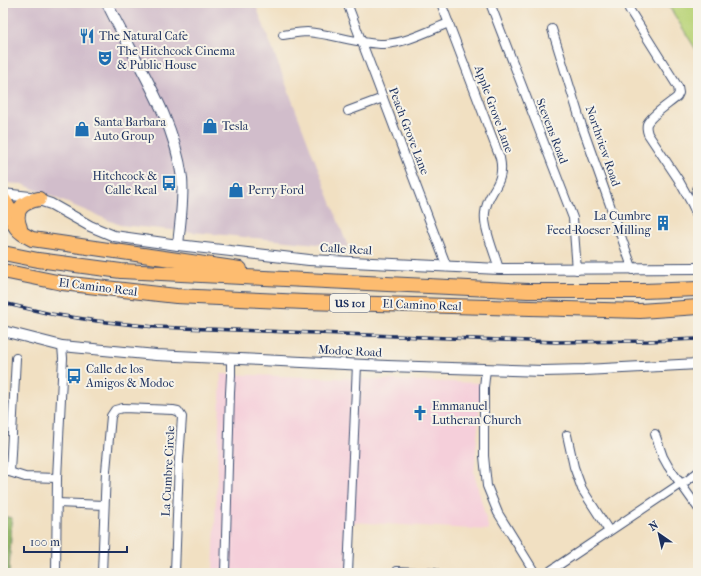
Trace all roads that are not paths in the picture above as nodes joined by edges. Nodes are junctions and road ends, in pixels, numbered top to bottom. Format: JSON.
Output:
{"nodes":[{"id":1,"x":107,"y":3,"type":"edge"},
{"id":2,"x":347,"y":3,"type":"edge"},
{"id":3,"x":441,"y":3,"type":"edge"},
{"id":4,"x":490,"y":3,"type":"edge"},
{"id":5,"x":629,"y":9,"type":"dead end"},
{"id":6,"x":449,"y":23,"type":"junction"},
{"id":7,"x":552,"y":29,"type":"dead end"},
{"id":8,"x":283,"y":35,"type":"dead end"},
{"id":9,"x":363,"y":42,"type":"junction"},
{"id":10,"x":383,"y":98,"type":"junction"},
{"id":11,"x":348,"y":111,"type":"dead end"},
{"id":12,"x":698,"y":186,"type":"edge"},
{"id":13,"x":3,"y":194,"type":"edge"},
{"id":14,"x":3,"y":199,"type":"edge"},
{"id":15,"x":39,"y":199,"type":"junction"},
{"id":16,"x":693,"y":206,"type":"junction"},
{"id":17,"x":698,"y":219,"type":"edge"},
{"id":18,"x":22,"y":234,"type":"junction"},
{"id":19,"x":178,"y":245,"type":"junction"},
{"id":20,"x":3,"y":253,"type":"edge"},
{"id":21,"x":447,"y":267,"type":"junction"},
{"id":22,"x":698,"y":268,"type":"edge"},
{"id":23,"x":499,"y":269,"type":"junction"},
{"id":24,"x":577,"y":270,"type":"junction"},
{"id":25,"x":633,"y":270,"type":"junction"},
{"id":26,"x":3,"y":271,"type":"edge"},
{"id":27,"x":273,"y":278,"type":"junction"},
{"id":28,"x":698,"y":289,"type":"edge"},
{"id":29,"x":698,"y":307,"type":"edge"},
{"id":30,"x":3,"y":331,"type":"edge"},
{"id":31,"x":62,"y":346,"type":"junction"},
{"id":32,"x":16,"y":358,"type":"dead end"},
{"id":33,"x":231,"y":359,"type":"junction"},
{"id":34,"x":357,"y":364,"type":"junction"},
{"id":35,"x":698,"y":364,"type":"edge"},
{"id":36,"x":486,"y":369,"type":"junction"},
{"id":37,"x":655,"y":434,"type":"dead end"},
{"id":38,"x":567,"y":435,"type":"dead end"},
{"id":39,"x":7,"y":471,"type":"edge"},
{"id":40,"x":698,"y":472,"type":"edge"},
{"id":41,"x":58,"y":478,"type":"junction"},
{"id":42,"x":680,"y":484,"type":"junction"},
{"id":43,"x":57,"y":503,"type":"junction"},
{"id":44,"x":104,"y":505,"type":"junction"},
{"id":45,"x":698,"y":508,"type":"edge"},
{"id":46,"x":609,"y":531,"type":"junction"},
{"id":47,"x":397,"y":571,"type":"dead end"},
{"id":48,"x":56,"y":573,"type":"edge"},
{"id":49,"x":102,"y":573,"type":"edge"},
{"id":50,"x":175,"y":573,"type":"edge"},
{"id":51,"x":226,"y":573,"type":"edge"},
{"id":52,"x":348,"y":573,"type":"edge"},
{"id":53,"x":435,"y":573,"type":"edge"},
{"id":54,"x":535,"y":573,"type":"edge"},
{"id":55,"x":547,"y":573,"type":"edge"}],
"edges":[{"from":1,"to":19,"type":"street"},
{"from":2,"to":9,"type":"street","name":"Peach Grove Lane"},
{"from":3,"to":6,"type":"street","name":"Apple Grove Lane"},
{"from":4,"to":24,"type":"street","name":"Stevens Road"},
{"from":5,"to":16,"type":"street"},
{"from":6,"to":9,"type":"street"},
{"from":6,"to":23,"type":"street","name":"Apple Grove Lane"},
{"from":7,"to":25,"type":"street","name":"Northview Road"},
{"from":8,"to":9,"type":"street"},
{"from":9,"to":10,"type":"street","name":"Peach Grove Lane"},
{"from":10,"to":11,"type":"street"},
{"from":10,"to":21,"type":"street","name":"Peach Grove Lane"},
{"from":12,"to":16,"type":"street"},
{"from":13,"to":15,"type":"street","name":"Calle Real"},
{"from":14,"to":18,"type":"highway"},
{"from":15,"to":18,"type":"highway"},
{"from":15,"to":19,"type":"street","name":"Calle Real"},
{"from":16,"to":17,"type":"street"},
{"from":18,"to":27,"type":"highway"},
{"from":19,"to":21,"type":"street","name":"Calle Real"},
{"from":20,"to":27,"type":"highway","name":"El Camino Real","number":"US 101"},
{"from":21,"to":23,"type":"street","name":"Calle Real"},
{"from":22,"to":25,"type":"street","name":"Calle Real"},
{"from":23,"to":24,"type":"street","name":"Calle Real"},
{"from":24,"to":25,"type":"street","name":"Calle Real"},
{"from":26,"to":29,"type":"highway","name":"El Camino Real","number":"US 101"},
{"from":27,"to":28,"type":"highway","name":"El Camino Real","number":"US 101"},
{"from":30,"to":31,"type":"street","name":"Modoc Road"},
{"from":31,"to":33,"type":"street","name":"Modoc Road"},
{"from":31,"to":41,"type":"street"},
{"from":32,"to":39,"type":"street"},
{"from":33,"to":34,"type":"street","name":"Modoc Road"},
{"from":33,"to":51,"type":"street"},
{"from":34,"to":36,"type":"street","name":"Modoc Road"},
{"from":34,"to":52,"type":"street"},
{"from":35,"to":36,"type":"street","name":"Modoc Road"},
{"from":36,"to":54,"type":"street"},
{"from":37,"to":42,"type":"street"},
{"from":38,"to":46,"type":"street"},
{"from":39,"to":41,"type":"street"},
{"from":40,"to":42,"type":"street"},
{"from":41,"to":43,"type":"street"},
{"from":42,"to":45,"type":"street"},
{"from":42,"to":46,"type":"street"},
{"from":43,"to":44,"type":"street"},
{"from":43,"to":48,"type":"street"},
{"from":44,"to":49,"type":"street","name":"La Cumbre Circle"},
{"from":44,"to":50,"type":"street","name":"La Cumbre Circle"},
{"from":46,"to":55,"type":"street"},
{"from":47,"to":53,"type":"street"}]}
